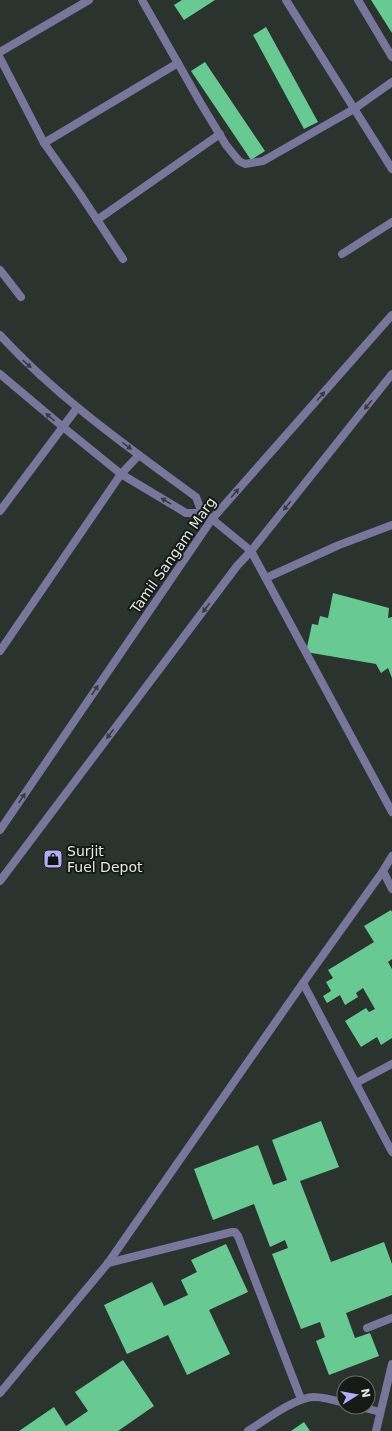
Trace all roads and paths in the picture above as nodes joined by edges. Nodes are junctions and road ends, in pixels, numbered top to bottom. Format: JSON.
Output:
{"nodes":[{"id":1,"x":90,"y":0,"type":"edge"},
{"id":2,"x":142,"y":0,"type":"edge"},
{"id":3,"x":286,"y":0,"type":"edge"},
{"id":4,"x":358,"y":0,"type":"edge"},
{"id":5,"x":0,"y":52,"type":"edge"},
{"id":6,"x":392,"y":57,"type":"edge"},
{"id":7,"x":0,"y":58,"type":"edge"},
{"id":8,"x":178,"y":63,"type":"junction"},
{"id":9,"x":392,"y":82,"type":"edge"},
{"id":10,"x":354,"y":109,"type":"junction"},
{"id":11,"x":220,"y":134,"type":"junction"},
{"id":12,"x":44,"y":143,"type":"junction"},
{"id":13,"x":392,"y":169,"type":"edge"},
{"id":14,"x":97,"y":220,"type":"junction"},
{"id":15,"x":392,"y":222,"type":"edge"},
{"id":16,"x":342,"y":254,"type":"dead end"},
{"id":17,"x":123,"y":259,"type":"dead end"},
{"id":18,"x":0,"y":270,"type":"edge"},
{"id":19,"x":20,"y":297,"type":"dead end"},
{"id":20,"x":392,"y":315,"type":"edge"},
{"id":21,"x":0,"y":336,"type":"edge"},
{"id":22,"x":0,"y":374,"type":"edge"},
{"id":23,"x":392,"y":374,"type":"edge"},
{"id":24,"x":77,"y":408,"type":"junction"},
{"id":25,"x":63,"y":427,"type":"junction"},
{"id":26,"x":139,"y":455,"type":"junction"},
{"id":27,"x":121,"y":474,"type":"junction"},
{"id":28,"x":0,"y":511,"type":"edge"},
{"id":29,"x":202,"y":513,"type":"junction"},
{"id":30,"x":212,"y":519,"type":"junction"},
{"id":31,"x":392,"y":525,"type":"edge"},
{"id":32,"x":251,"y":551,"type":"junction"},
{"id":33,"x":266,"y":578,"type":"junction"},
{"id":34,"x":0,"y":651,"type":"edge"},
{"id":35,"x":392,"y":812,"type":"edge"},
{"id":36,"x":0,"y":830,"type":"edge"},
{"id":37,"x":392,"y":856,"type":"edge"},
{"id":38,"x":383,"y":871,"type":"junction"},
{"id":39,"x":0,"y":881,"type":"edge"},
{"id":40,"x":392,"y":889,"type":"edge"},
{"id":41,"x":303,"y":983,"type":"junction"},
{"id":42,"x":392,"y":1064,"type":"edge"},
{"id":43,"x":356,"y":1084,"type":"junction"},
{"id":44,"x":392,"y":1152,"type":"edge"},
{"id":45,"x":108,"y":1263,"type":"junction"},
{"id":46,"x":392,"y":1318,"type":"edge"},
{"id":47,"x":366,"y":1328,"type":"dead end"},
{"id":48,"x":392,"y":1364,"type":"edge"},
{"id":49,"x":0,"y":1393,"type":"edge"},
{"id":50,"x":301,"y":1399,"type":"junction"},
{"id":51,"x":336,"y":1401,"type":"edge"},
{"id":52,"x":376,"y":1411,"type":"edge"},
{"id":53,"x":380,"y":1412,"type":"junction"},
{"id":54,"x":248,"y":1431,"type":"edge"},
{"id":55,"x":376,"y":1431,"type":"edge"}],
"edges":[{"from":1,"to":5,"type":"street"},
{"from":2,"to":8,"type":"street"},
{"from":3,"to":10,"type":"street"},
{"from":4,"to":6,"type":"street"},
{"from":7,"to":12,"type":"street"},
{"from":8,"to":11,"type":"street"},
{"from":8,"to":12,"type":"street"},
{"from":9,"to":10,"type":"street"},
{"from":10,"to":11,"type":"street"},
{"from":10,"to":13,"type":"street"},
{"from":11,"to":14,"type":"street"},
{"from":12,"to":14,"type":"street"},
{"from":14,"to":17,"type":"street"},
{"from":15,"to":16,"type":"street"},
{"from":18,"to":19,"type":"street"},
{"from":30,"to":20,"type":"street","name":"Tamil Sangam Marg","one_way":true},
{"from":21,"to":24,"type":"street","one_way":true},
{"from":25,"to":22,"type":"street","one_way":true},
{"from":23,"to":32,"type":"street","one_way":true},
{"from":24,"to":25,"type":"street"},
{"from":24,"to":26,"type":"street","one_way":true},
{"from":25,"to":27,"type":"street"},
{"from":25,"to":28,"type":"street"},
{"from":26,"to":27,"type":"street"},
{"from":26,"to":29,"type":"street"},
{"from":29,"to":27,"type":"street","one_way":true},
{"from":27,"to":34,"type":"street"},
{"from":29,"to":30,"type":"street"},
{"from":30,"to":32,"type":"street"},
{"from":36,"to":30,"type":"street","name":"Tamil Sangam Marg","one_way":true},
{"from":31,"to":33,"type":"street"},
{"from":32,"to":33,"type":"street"},
{"from":32,"to":39,"type":"street","one_way":true},
{"from":33,"to":35,"type":"street"},
{"from":37,"to":38,"type":"street"},
{"from":38,"to":40,"type":"street"},
{"from":38,"to":41,"type":"street"},
{"from":41,"to":43,"type":"street"},
{"from":41,"to":45,"type":"street"},
{"from":42,"to":43,"type":"street"},
{"from":43,"to":44,"type":"street"},
{"from":45,"to":49,"type":"street"},
{"from":45,"to":50,"type":"street"},
{"from":46,"to":47,"type":"street"},
{"from":48,"to":53,"type":"street"},
{"from":50,"to":51,"type":"street"},
{"from":50,"to":54,"type":"street"},
{"from":52,"to":53,"type":"street"},
{"from":53,"to":55,"type":"street"}]}
